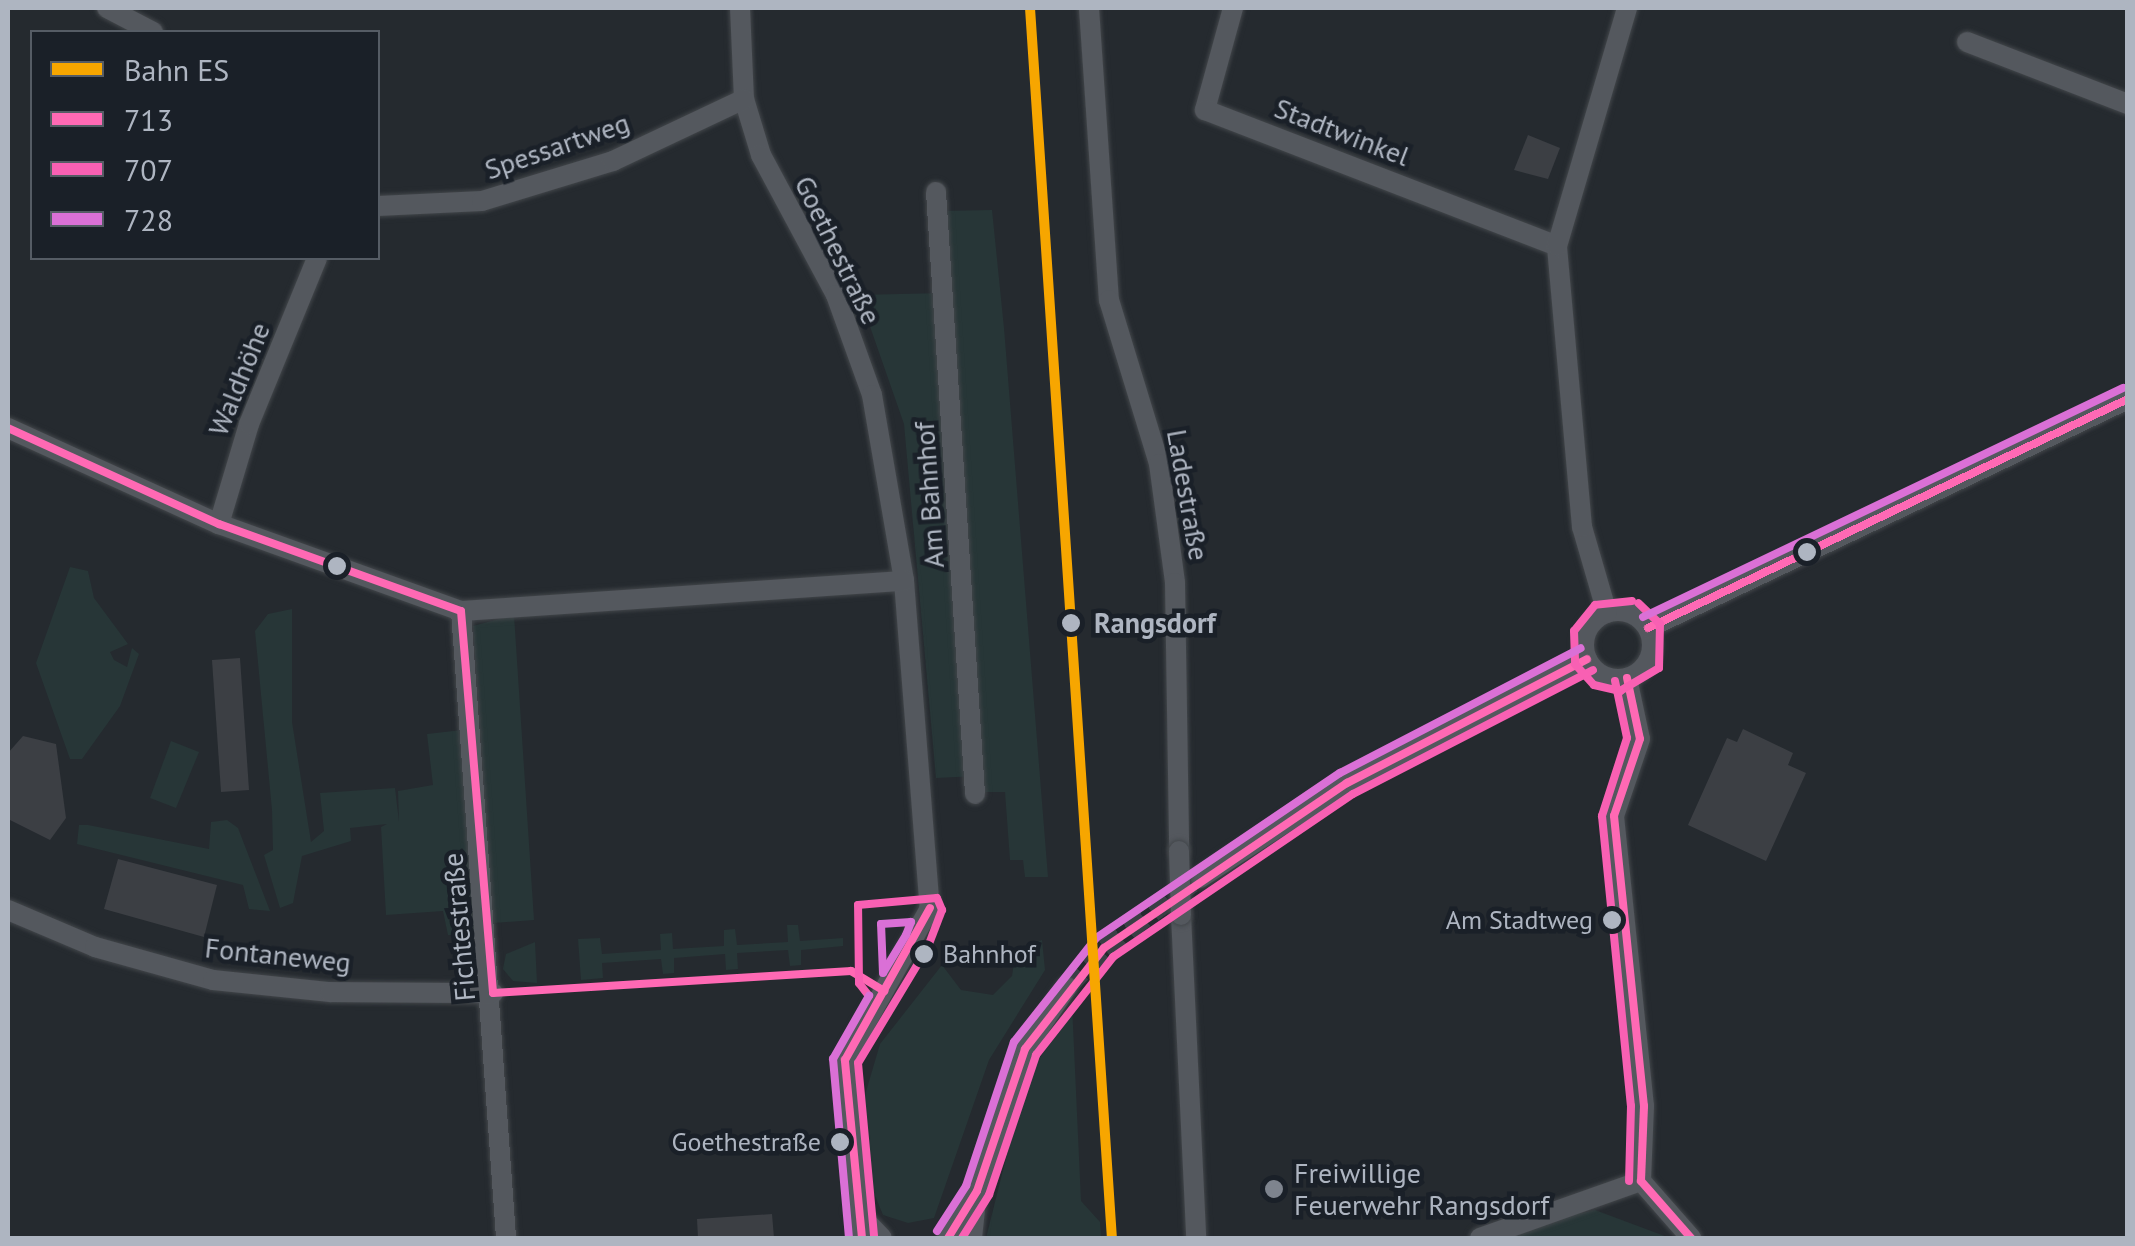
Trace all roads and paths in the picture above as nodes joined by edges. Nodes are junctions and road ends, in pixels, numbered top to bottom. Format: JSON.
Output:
{"nodes":[{"id":1,"x":107,"y":8,"type":"edge"},
{"id":2,"x":740,"y":8,"type":"edge"},
{"id":3,"x":1089,"y":8,"type":"edge"},
{"id":4,"x":1233,"y":8,"type":"edge"},
{"id":5,"x":1626,"y":8,"type":"edge"},
{"id":6,"x":149,"y":30,"type":"edge"},
{"id":7,"x":1966,"y":42,"type":"dead end"},
{"id":8,"x":744,"y":99,"type":"junction"},
{"id":9,"x":2128,"y":104,"type":"edge"},
{"id":10,"x":936,"y":192,"type":"dead end"},
{"id":11,"x":380,"y":206,"type":"edge"},
{"id":12,"x":1557,"y":246,"type":"junction"},
{"id":13,"x":316,"y":260,"type":"edge"},
{"id":14,"x":2128,"y":399,"type":"edge"},
{"id":15,"x":8,"y":428,"type":"edge"},
{"id":16,"x":219,"y":524,"type":"junction"},
{"id":17,"x":904,"y":581,"type":"junction"},
{"id":18,"x":461,"y":610,"type":"junction"},
{"id":19,"x":1607,"y":613,"type":"junction"},
{"id":20,"x":1648,"y":628,"type":"junction"},
{"id":21,"x":1587,"y":660,"type":"junction"},
{"id":22,"x":1627,"y":678,"type":"junction"},
{"id":23,"x":976,"y":794,"type":"dead end"},
{"id":24,"x":1200,"y":878,"type":"tunnel mouth"},
{"id":25,"x":8,"y":910,"type":"edge"},
{"id":26,"x":1068,"y":987,"type":"tunnel mouth"},
{"id":27,"x":493,"y":993,"type":"junction"},
{"id":28,"x":1641,"y":1181,"type":"junction"},
{"id":29,"x":978,"y":1191,"type":"junction"},
{"id":30,"x":855,"y":1210,"type":"junction"},
{"id":31,"x":506,"y":1238,"type":"edge"},
{"id":32,"x":862,"y":1238,"type":"edge"},
{"id":33,"x":882,"y":1238,"type":"edge"},
{"id":34,"x":948,"y":1238,"type":"edge"},
{"id":35,"x":972,"y":1238,"type":"edge"},
{"id":36,"x":1196,"y":1238,"type":"edge"},
{"id":37,"x":1480,"y":1238,"type":"edge"},
{"id":38,"x":1691,"y":1238,"type":"edge"}],
"edges":[{"from":1,"to":6,"type":"street"},
{"from":2,"to":8,"type":"street","name":"Goethestraße"},
{"from":3,"to":36,"type":"street","name":"Ladestraße","bridge":true},
{"from":4,"to":12,"type":"street","name":"Stadtwinkel"},
{"from":5,"to":12,"type":"street"},
{"from":7,"to":9,"type":"street"},
{"from":8,"to":11,"type":"street","name":"Spessartweg"},
{"from":8,"to":17,"type":"street","name":"Goethestraße"},
{"from":10,"to":23,"type":"street","name":"Am Bahnhof"},
{"from":12,"to":19,"type":"street"},
{"from":13,"to":16,"type":"street","name":"Waldhöhe"},
{"from":14,"to":20,"type":"street"},
{"from":15,"to":16,"type":"street"},
{"from":16,"to":18,"type":"street"},
{"from":17,"to":18,"type":"street"},
{"from":17,"to":30,"type":"street","name":"Goethestraße"},
{"from":18,"to":27,"type":"street","name":"Fichtestraße"},
{"from":19,"to":20,"type":"street"},
{"from":19,"to":21,"type":"street"},
{"from":20,"to":22,"type":"street"},
{"from":21,"to":22,"type":"street"},
{"from":21,"to":24,"type":"street"},
{"from":22,"to":28,"type":"street"},
{"from":25,"to":27,"type":"street","name":"Fontaneweg"},
{"from":26,"to":29,"type":"street"},
{"from":27,"to":31,"type":"street","name":"Fichtestraße"},
{"from":28,"to":37,"type":"street"},
{"from":28,"to":38,"type":"street"},
{"from":29,"to":34,"type":"street"},
{"from":29,"to":35,"type":"street"},
{"from":30,"to":32,"type":"street","name":"Goethestraße"},
{"from":30,"to":33,"type":"street"}]}
